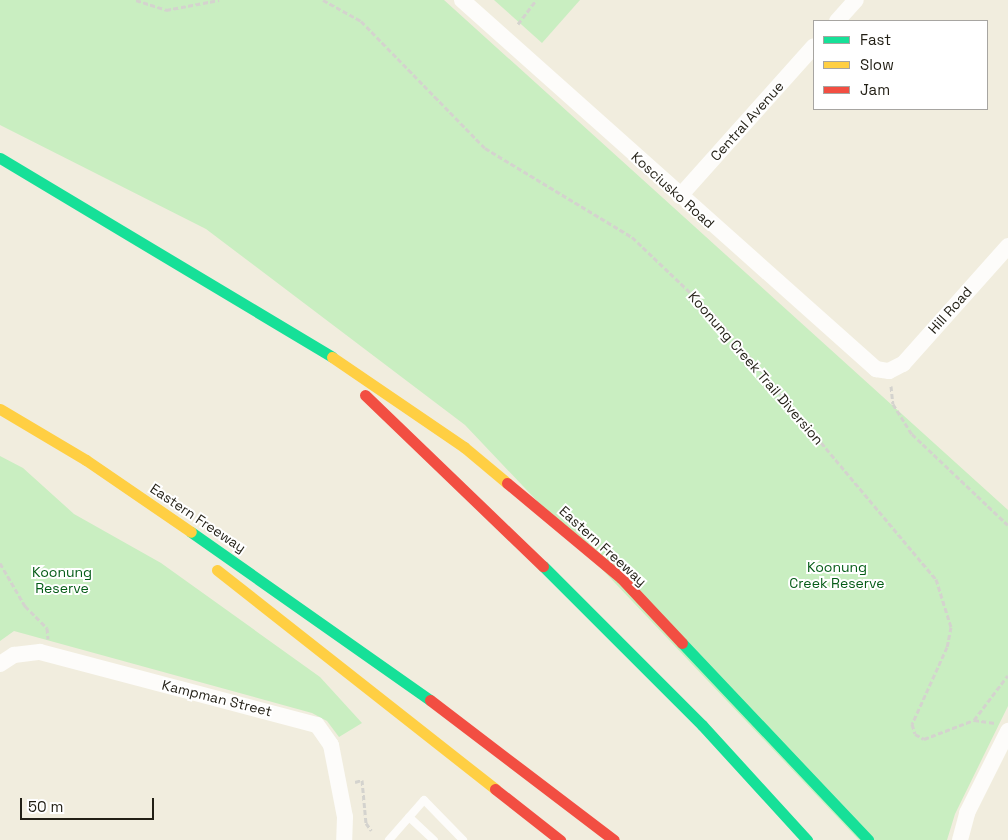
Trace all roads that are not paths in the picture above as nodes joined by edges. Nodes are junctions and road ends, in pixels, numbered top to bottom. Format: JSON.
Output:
{"nodes":[{"id":1,"x":462,"y":0,"type":"edge"},
{"id":2,"x":856,"y":0,"type":"edge"},
{"id":3,"x":838,"y":20,"type":"edge"},
{"id":4,"x":813,"y":47,"type":"edge"},
{"id":5,"x":0,"y":158,"type":"edge"},
{"id":6,"x":680,"y":196,"type":"junction"},
{"id":7,"x":1008,"y":246,"type":"edge"},
{"id":8,"x":304,"y":338,"type":"junction"},
{"id":9,"x":889,"y":370,"type":"joint"},
{"id":10,"x":0,"y":409,"type":"edge"},
{"id":11,"x":0,"y":416,"type":"edge"},
{"id":12,"x":86,"y":476,"type":"dead end"},
{"id":13,"x":206,"y":562,"type":"dead end"},
{"id":14,"x":0,"y":664,"type":"edge"},
{"id":15,"x":1004,"y":727,"type":"edge"},
{"id":16,"x":409,"y":817,"type":"junction"},
{"id":17,"x":344,"y":840,"type":"edge"},
{"id":18,"x":389,"y":840,"type":"edge"},
{"id":19,"x":434,"y":840,"type":"edge"},
{"id":20,"x":463,"y":840,"type":"edge"},
{"id":21,"x":560,"y":840,"type":"edge"},
{"id":22,"x":614,"y":840,"type":"edge"},
{"id":23,"x":807,"y":840,"type":"edge"},
{"id":24,"x":868,"y":840,"type":"edge"},
{"id":25,"x":960,"y":840,"type":"edge"}],
"edges":[{"from":1,"to":6,"type":"street","name":"Kosciusko Road"},
{"from":2,"to":3,"type":"street"},
{"from":4,"to":6,"type":"street","name":"Central Avenue"},
{"from":5,"to":8,"type":"highway","name":"Eastern Freeway"},
{"from":6,"to":9,"type":"street","name":"Kosciusko Road"},
{"from":7,"to":9,"type":"street","name":"Hill Road"},
{"from":8,"to":23,"type":"highway","name":"Eastern Freeway"},
{"from":8,"to":24,"type":"highway","name":"Eastern Freeway"},
{"from":10,"to":22,"type":"highway","name":"Eastern Freeway"},
{"from":11,"to":12,"type":"highway"},
{"from":13,"to":21,"type":"highway"},
{"from":14,"to":17,"type":"street","name":"Kampman Street"},
{"from":15,"to":25,"type":"street"},
{"from":16,"to":18,"type":"lane"},
{"from":16,"to":19,"type":"lane"},
{"from":16,"to":20,"type":"lane"}]}
